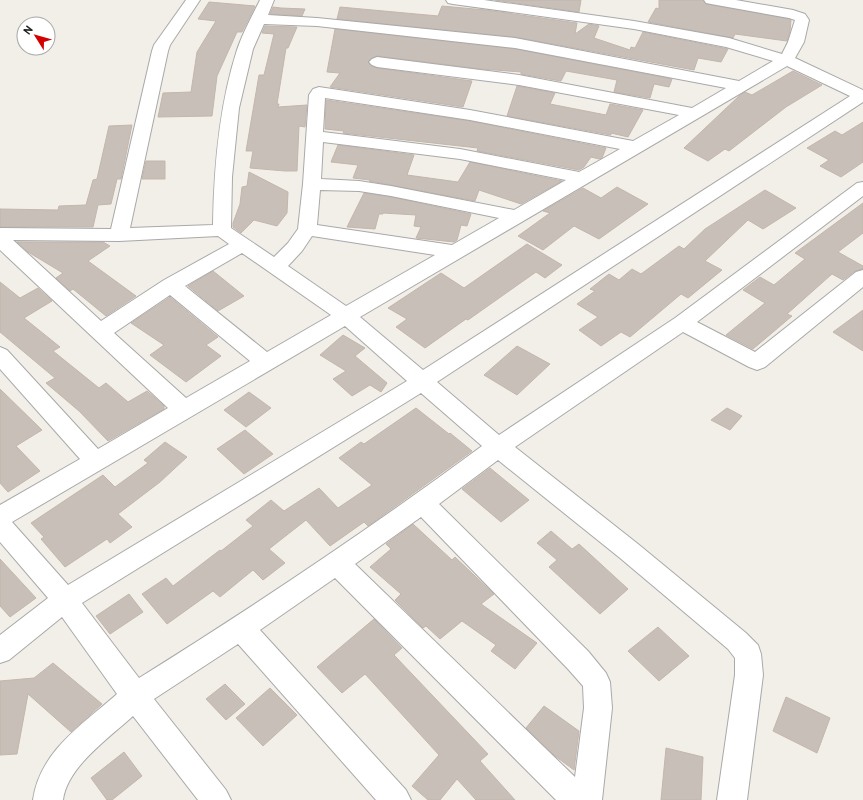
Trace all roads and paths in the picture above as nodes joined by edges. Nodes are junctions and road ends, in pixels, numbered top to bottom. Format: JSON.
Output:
{"nodes":[{"id":1,"x":193,"y":0,"type":"edge"},
{"id":2,"x":453,"y":0,"type":"edge"},
{"id":3,"x":711,"y":0,"type":"edge"},
{"id":4,"x":262,"y":9,"type":"edge"},
{"id":5,"x":786,"y":60,"type":"junction"},
{"id":6,"x":377,"y":62,"type":"dead end"},
{"id":7,"x":741,"y":86,"type":"junction"},
{"id":8,"x":863,"y":96,"type":"edge"},
{"id":9,"x":694,"y":113,"type":"junction"},
{"id":10,"x":315,"y":136,"type":"junction"},
{"id":11,"x":636,"y":147,"type":"junction"},
{"id":12,"x":581,"y":178,"type":"junction"},
{"id":13,"x":312,"y":184,"type":"junction"},
{"id":14,"x":863,"y":187,"type":"edge"},
{"id":15,"x":517,"y":216,"type":"junction"},
{"id":16,"x":307,"y":229,"type":"junction"},
{"id":17,"x":222,"y":230,"type":"junction"},
{"id":18,"x":0,"y":234,"type":"edge"},
{"id":19,"x":119,"y":235,"type":"junction"},
{"id":20,"x":0,"y":239,"type":"edge"},
{"id":21,"x":244,"y":244,"type":"junction"},
{"id":22,"x":455,"y":252,"type":"junction"},
{"id":23,"x":276,"y":266,"type":"junction"},
{"id":24,"x":860,"y":283,"type":"edge"},
{"id":25,"x":171,"y":285,"type":"junction"},
{"id":26,"x":345,"y":315,"type":"junction"},
{"id":27,"x":682,"y":323,"type":"junction"},
{"id":28,"x":100,"y":332,"type":"junction"},
{"id":29,"x":0,"y":355,"type":"edge"},
{"id":30,"x":265,"y":362,"type":"junction"},
{"id":31,"x":423,"y":380,"type":"junction"},
{"id":32,"x":184,"y":410,"type":"junction"},
{"id":33,"x":498,"y":447,"type":"junction"},
{"id":34,"x":96,"y":461,"type":"junction"},
{"id":35,"x":424,"y":503,"type":"junction"},
{"id":36,"x":0,"y":517,"type":"edge"},
{"id":37,"x":0,"y":525,"type":"edge"},
{"id":38,"x":337,"y":563,"type":"junction"},
{"id":39,"x":65,"y":600,"type":"junction"},
{"id":40,"x":241,"y":628,"type":"junction"},
{"id":41,"x":0,"y":651,"type":"edge"},
{"id":42,"x":135,"y":696,"type":"junction"},
{"id":43,"x":48,"y":800,"type":"edge"},
{"id":44,"x":216,"y":800,"type":"edge"},
{"id":45,"x":396,"y":800,"type":"edge"},
{"id":46,"x":577,"y":800,"type":"edge"},
{"id":47,"x":587,"y":800,"type":"edge"},
{"id":48,"x":732,"y":800,"type":"edge"}],
"edges":[{"from":1,"to":19,"type":"street"},
{"from":2,"to":5,"type":"street"},
{"from":3,"to":5,"type":"street"},
{"from":4,"to":7,"type":"street"},
{"from":4,"to":17,"type":"street"},
{"from":5,"to":7,"type":"street"},
{"from":5,"to":8,"type":"street"},
{"from":6,"to":9,"type":"street"},
{"from":7,"to":9,"type":"street"},
{"from":8,"to":31,"type":"street"},
{"from":9,"to":11,"type":"street"},
{"from":10,"to":11,"type":"street"},
{"from":10,"to":12,"type":"street"},
{"from":10,"to":13,"type":"street"},
{"from":11,"to":12,"type":"street"},
{"from":12,"to":15,"type":"street"},
{"from":13,"to":15,"type":"street"},
{"from":13,"to":16,"type":"street"},
{"from":14,"to":27,"type":"street"},
{"from":15,"to":22,"type":"street"},
{"from":16,"to":22,"type":"street"},
{"from":16,"to":23,"type":"street"},
{"from":17,"to":19,"type":"street"},
{"from":17,"to":21,"type":"street"},
{"from":18,"to":19,"type":"street"},
{"from":20,"to":28,"type":"street"},
{"from":21,"to":23,"type":"street"},
{"from":21,"to":25,"type":"street"},
{"from":22,"to":26,"type":"street"},
{"from":23,"to":26,"type":"street"},
{"from":24,"to":27,"type":"street"},
{"from":25,"to":28,"type":"street"},
{"from":25,"to":30,"type":"street"},
{"from":26,"to":30,"type":"street"},
{"from":26,"to":31,"type":"street"},
{"from":27,"to":33,"type":"street"},
{"from":28,"to":32,"type":"street"},
{"from":29,"to":34,"type":"street"},
{"from":30,"to":32,"type":"street"},
{"from":31,"to":33,"type":"street"},
{"from":31,"to":39,"type":"street"},
{"from":32,"to":34,"type":"street"},
{"from":33,"to":35,"type":"street"},
{"from":33,"to":48,"type":"street"},
{"from":34,"to":36,"type":"street"},
{"from":35,"to":38,"type":"street"},
{"from":35,"to":47,"type":"street"},
{"from":37,"to":39,"type":"street"},
{"from":38,"to":40,"type":"street"},
{"from":38,"to":46,"type":"street"},
{"from":39,"to":41,"type":"street"},
{"from":39,"to":42,"type":"street"},
{"from":40,"to":42,"type":"street"},
{"from":40,"to":45,"type":"street"},
{"from":42,"to":43,"type":"street"},
{"from":42,"to":44,"type":"street"}]}
